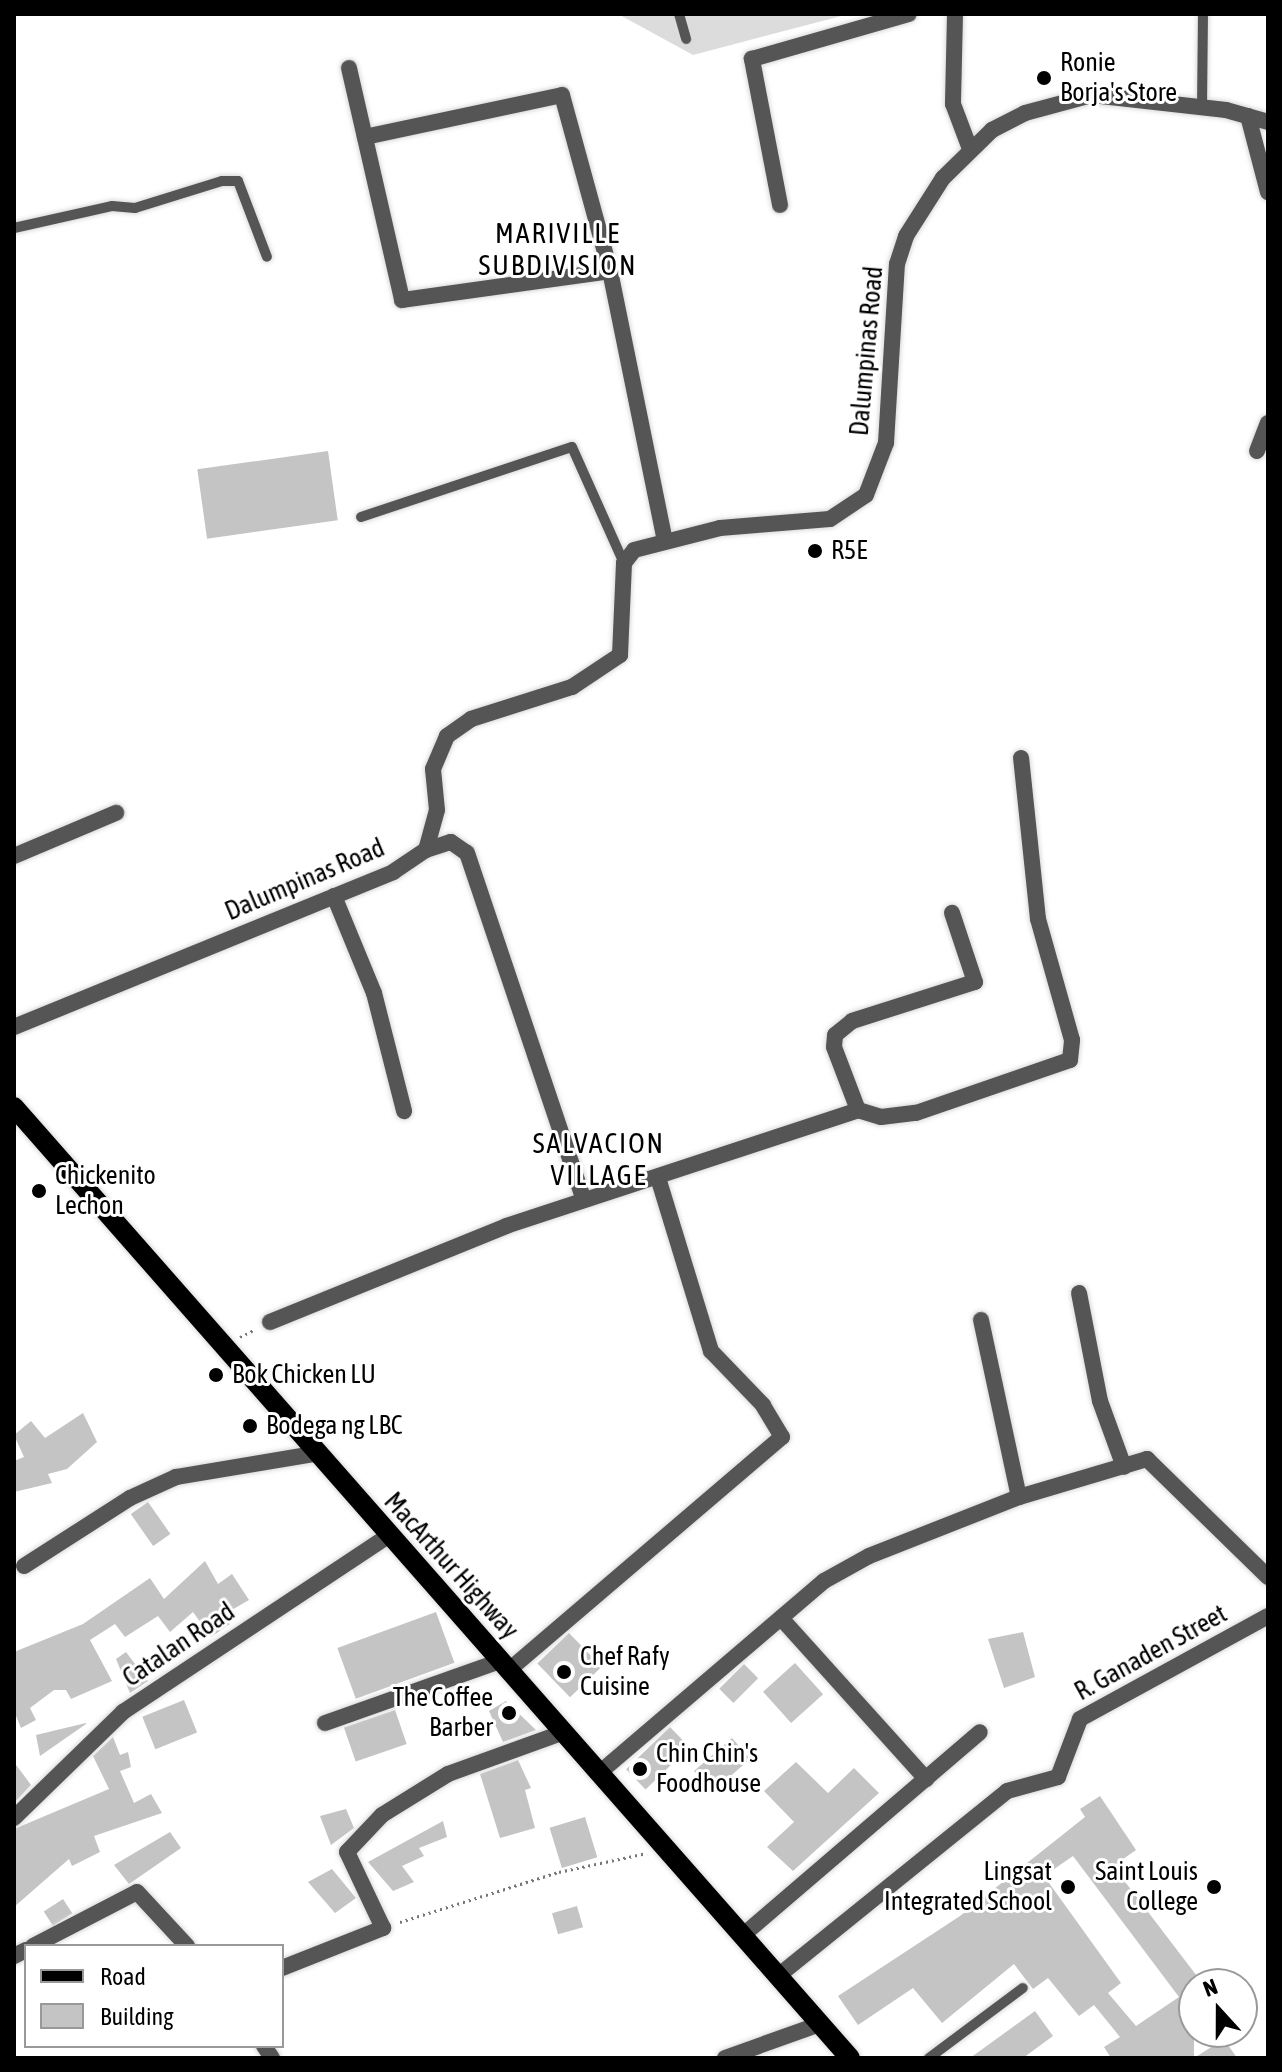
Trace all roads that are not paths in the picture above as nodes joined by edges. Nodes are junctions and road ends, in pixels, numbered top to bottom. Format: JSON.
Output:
{"nodes":[{"id":1,"x":679,"y":14,"type":"edge"},
{"id":2,"x":909,"y":14,"type":"edge"},
{"id":3,"x":955,"y":14,"type":"edge"},
{"id":4,"x":1203,"y":14,"type":"edge"},
{"id":5,"x":686,"y":39,"type":"dead end"},
{"id":6,"x":349,"y":68,"type":"dead end"},
{"id":7,"x":1202,"y":108,"type":"junction"},
{"id":8,"x":1248,"y":116,"type":"junction"},
{"id":9,"x":1268,"y":122,"type":"edge"},
{"id":10,"x":365,"y":137,"type":"junction"},
{"id":11,"x":970,"y":149,"type":"junction"},
{"id":12,"x":1268,"y":192,"type":"edge"},
{"id":13,"x":780,"y":205,"type":"dead end"},
{"id":14,"x":14,"y":228,"type":"edge"},
{"id":15,"x":267,"y":257,"type":"dead end"},
{"id":16,"x":610,"y":271,"type":"junction"},
{"id":17,"x":1268,"y":423,"type":"edge"},
{"id":18,"x":1257,"y":451,"type":"dead end"},
{"id":19,"x":361,"y":517,"type":"dead end"},
{"id":20,"x":664,"y":537,"type":"junction"},
{"id":21,"x":624,"y":563,"type":"junction"},
{"id":22,"x":1021,"y":758,"type":"dead end"},
{"id":23,"x":116,"y":813,"type":"dead end"},
{"id":24,"x":426,"y":850,"type":"junction"},
{"id":25,"x":14,"y":856,"type":"edge"},
{"id":26,"x":334,"y":896,"type":"junction"},
{"id":27,"x":952,"y":913,"type":"dead end"},
{"id":28,"x":14,"y":1027,"type":"edge"},
{"id":29,"x":14,"y":1107,"type":"edge"},
{"id":30,"x":858,"y":1110,"type":"junction"},
{"id":31,"x":404,"y":1111,"type":"dead end"},
{"id":32,"x":658,"y":1178,"type":"junction"},
{"id":33,"x":584,"y":1200,"type":"junction"},
{"id":34,"x":1079,"y":1293,"type":"dead end"},
{"id":35,"x":981,"y":1320,"type":"dead end"},
{"id":36,"x":270,"y":1322,"type":"road end"},
{"id":37,"x":313,"y":1454,"type":"junction"},
{"id":38,"x":1124,"y":1467,"type":"junction"},
{"id":39,"x":1019,"y":1497,"type":"junction"},
{"id":40,"x":389,"y":1535,"type":"junction"},
{"id":41,"x":24,"y":1566,"type":"dead end"},
{"id":42,"x":1268,"y":1577,"type":"edge"},
{"id":43,"x":1268,"y":1616,"type":"edge"},
{"id":44,"x":781,"y":1618,"type":"junction"},
{"id":45,"x":504,"y":1665,"type":"junction"},
{"id":46,"x":325,"y":1723,"type":"dead end"},
{"id":47,"x":980,"y":1732,"type":"dead end"},
{"id":48,"x":561,"y":1733,"type":"junction"},
{"id":49,"x":598,"y":1774,"type":"junction"},
{"id":50,"x":926,"y":1779,"type":"junction"},
{"id":51,"x":14,"y":1818,"type":"edge"},
{"id":52,"x":742,"y":1936,"type":"junction"},
{"id":53,"x":37,"y":1944,"type":"edge"},
{"id":54,"x":185,"y":1944,"type":"edge"},
{"id":55,"x":284,"y":1967,"type":"edge"},
{"id":56,"x":778,"y":1976,"type":"junction"},
{"id":57,"x":1023,"y":1988,"type":"dead end"},
{"id":58,"x":820,"y":2024,"type":"junction"},
{"id":59,"x":725,"y":2058,"type":"edge"},
{"id":60,"x":850,"y":2058,"type":"edge"},
{"id":61,"x":929,"y":2058,"type":"edge"}],
"edges":[{"from":1,"to":5,"type":"lane"},
{"from":2,"to":13,"type":"street"},
{"from":3,"to":11,"type":"street"},
{"from":4,"to":7,"type":"lane"},
{"from":6,"to":10,"type":"street"},
{"from":7,"to":8,"type":"street","name":"Dalumpinas Road"},
{"from":7,"to":11,"type":"street","name":"Dalumpinas Road"},
{"from":8,"to":9,"type":"street","name":"Dalumpinas Road"},
{"from":8,"to":12,"type":"street"},
{"from":10,"to":16,"type":"street"},
{"from":10,"to":16,"type":"street"},
{"from":11,"to":20,"type":"street","name":"Dalumpinas Road"},
{"from":14,"to":15,"type":"lane"},
{"from":16,"to":20,"type":"street"},
{"from":17,"to":18,"type":"street"},
{"from":19,"to":21,"type":"lane"},
{"from":20,"to":21,"type":"street","name":"Dalumpinas Road"},
{"from":21,"to":24,"type":"street","name":"Dalumpinas Road"},
{"from":22,"to":30,"type":"street"},
{"from":23,"to":25,"type":"street"},
{"from":24,"to":26,"type":"street","name":"Dalumpinas Road"},
{"from":24,"to":33,"type":"street"},
{"from":26,"to":28,"type":"street","name":"Dalumpinas Road"},
{"from":26,"to":31,"type":"street"},
{"from":27,"to":30,"type":"street"},
{"from":29,"to":37,"type":"main road","name":"MacArthur Highway"},
{"from":30,"to":32,"type":"street"},
{"from":32,"to":33,"type":"street"},
{"from":32,"to":45,"type":"street"},
{"from":33,"to":36,"type":"street"},
{"from":34,"to":38,"type":"street"},
{"from":35,"to":39,"type":"street"},
{"from":37,"to":40,"type":"main road","name":"MacArthur Highway"},
{"from":37,"to":41,"type":"street"},
{"from":38,"to":39,"type":"street"},
{"from":38,"to":42,"type":"street"},
{"from":39,"to":44,"type":"street"},
{"from":40,"to":45,"type":"main road","name":"MacArthur Highway"},
{"from":40,"to":51,"type":"street","name":"Catalan Road"},
{"from":43,"to":56,"type":"street","name":"R. Ganaden Street"},
{"from":44,"to":49,"type":"street"},
{"from":44,"to":50,"type":"street"},
{"from":45,"to":46,"type":"street"},
{"from":45,"to":48,"type":"main road","name":"MacArthur Highway"},
{"from":47,"to":50,"type":"street"},
{"from":48,"to":49,"type":"main road","name":"MacArthur Highway"},
{"from":48,"to":55,"type":"street"},
{"from":49,"to":52,"type":"main road","name":"MacArthur Highway"},
{"from":50,"to":52,"type":"street"},
{"from":52,"to":56,"type":"main road","name":"MacArthur Highway"},
{"from":53,"to":54,"type":"street"},
{"from":56,"to":58,"type":"main road","name":"MacArthur Highway"},
{"from":57,"to":61,"type":"lane"},
{"from":58,"to":59,"type":"street"},
{"from":58,"to":60,"type":"main road","name":"MacArthur Highway"}]}
